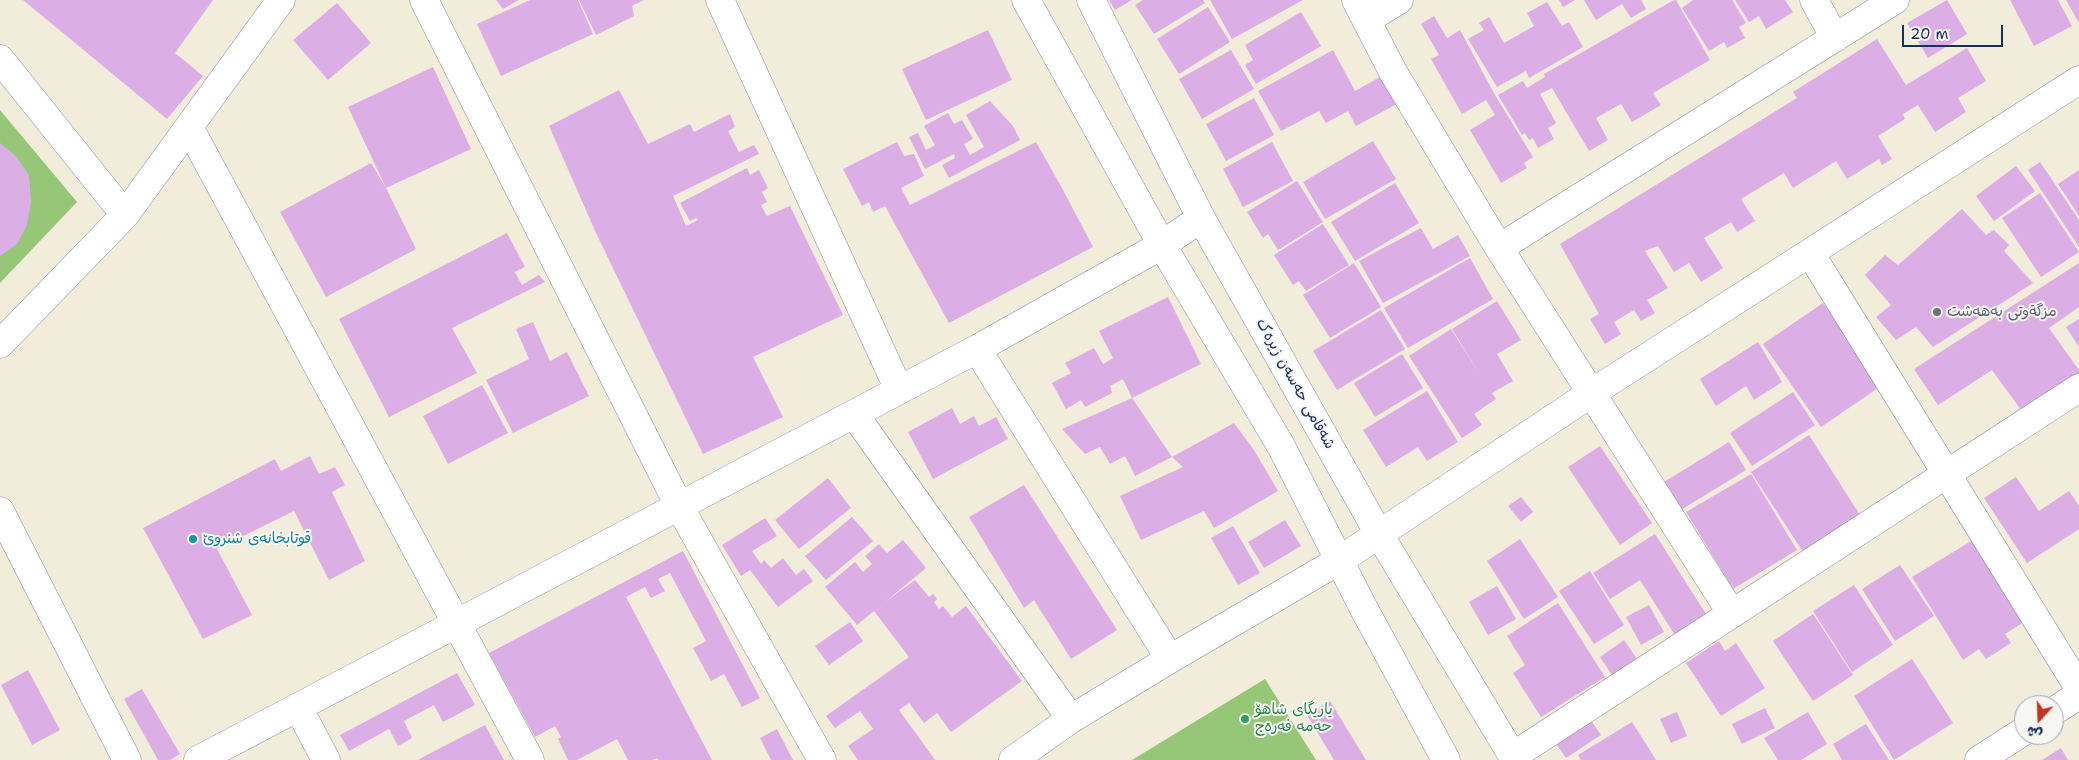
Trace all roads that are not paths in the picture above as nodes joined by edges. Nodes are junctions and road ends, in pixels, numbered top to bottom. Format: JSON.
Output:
{"nodes":[{"id":1,"x":281,"y":0,"type":"edge"},
{"id":2,"x":424,"y":0,"type":"edge"},
{"id":3,"x":720,"y":0,"type":"edge"},
{"id":4,"x":1026,"y":0,"type":"edge"},
{"id":5,"x":1090,"y":0,"type":"edge"},
{"id":6,"x":1399,"y":0,"type":"edge"},
{"id":7,"x":1814,"y":0,"type":"edge"},
{"id":8,"x":1894,"y":0,"type":"edge"},
{"id":9,"x":1361,"y":10,"type":"edge"},
{"id":10,"x":1835,"y":38,"type":"junction"},
{"id":11,"x":0,"y":59,"type":"edge"},
{"id":12,"x":2079,"y":80,"type":"edge"},
{"id":13,"x":189,"y":126,"type":"junction"},
{"id":14,"x":125,"y":215,"type":"junction"},
{"id":15,"x":1201,"y":218,"type":"junction"},
{"id":16,"x":1162,"y":245,"type":"junction"},
{"id":17,"x":1499,"y":248,"type":"junction"},
{"id":18,"x":1810,"y":253,"type":"junction"},
{"id":19,"x":0,"y":344,"type":"edge"},
{"id":20,"x":977,"y":349,"type":"junction"},
{"id":21,"x":2079,"y":388,"type":"edge"},
{"id":22,"x":899,"y":390,"type":"junction"},
{"id":23,"x":1590,"y":394,"type":"junction"},
{"id":24,"x":854,"y":414,"type":"junction"},
{"id":25,"x":1946,"y":474,"type":"junction"},
{"id":26,"x":678,"y":506,"type":"junction"},
{"id":27,"x":0,"y":511,"type":"edge"},
{"id":28,"x":1379,"y":534,"type":"junction"},
{"id":29,"x":1340,"y":560,"type":"junction"},
{"id":30,"x":1732,"y":614,"type":"junction"},
{"id":31,"x":456,"y":624,"type":"junction"},
{"id":32,"x":1170,"y":659,"type":"junction"},
{"id":33,"x":2079,"y":688,"type":"edge"},
{"id":34,"x":2079,"y":695,"type":"edge"},
{"id":35,"x":2064,"y":705,"type":"edge"},
{"id":36,"x":298,"y":707,"type":"junction"},
{"id":37,"x":1071,"y":719,"type":"junction"},
{"id":38,"x":2014,"y":737,"type":"edge"},
{"id":39,"x":1514,"y":758,"type":"edge"},
{"id":40,"x":127,"y":760,"type":"edge"},
{"id":41,"x":198,"y":760,"type":"edge"},
{"id":42,"x":326,"y":760,"type":"edge"},
{"id":43,"x":530,"y":760,"type":"edge"},
{"id":44,"x":822,"y":760,"type":"edge"},
{"id":45,"x":1013,"y":760,"type":"edge"},
{"id":46,"x":1446,"y":760,"type":"edge"},
{"id":47,"x":1979,"y":760,"type":"edge"}],
"edges":[{"from":1,"to":13,"type":"street"},
{"from":2,"to":26,"type":"street"},
{"from":3,"to":22,"type":"street"},
{"from":4,"to":16,"type":"street"},
{"from":5,"to":15,"type":"street","name":"شەقامی حەسەن زیرەک"},
{"from":6,"to":9,"type":"street"},
{"from":7,"to":10,"type":"street"},
{"from":8,"to":10,"type":"street"},
{"from":9,"to":17,"type":"street"},
{"from":10,"to":17,"type":"street"},
{"from":11,"to":14,"type":"street"},
{"from":12,"to":18,"type":"street"},
{"from":13,"to":14,"type":"street"},
{"from":13,"to":31,"type":"street"},
{"from":14,"to":19,"type":"street"},
{"from":15,"to":16,"type":"street"},
{"from":15,"to":28,"type":"street","name":"شەقامی حەسەن زیرەک"},
{"from":16,"to":20,"type":"street"},
{"from":16,"to":29,"type":"street"},
{"from":17,"to":23,"type":"street"},
{"from":18,"to":23,"type":"street"},
{"from":18,"to":25,"type":"street"},
{"from":20,"to":22,"type":"street"},
{"from":20,"to":32,"type":"street"},
{"from":21,"to":25,"type":"street"},
{"from":22,"to":24,"type":"street"},
{"from":23,"to":28,"type":"street"},
{"from":23,"to":30,"type":"street"},
{"from":24,"to":26,"type":"street"},
{"from":24,"to":37,"type":"street"},
{"from":25,"to":30,"type":"street"},
{"from":25,"to":33,"type":"street"},
{"from":26,"to":31,"type":"street"},
{"from":26,"to":44,"type":"street"},
{"from":27,"to":40,"type":"street"},
{"from":28,"to":29,"type":"street"},
{"from":28,"to":39,"type":"street","name":"شەقامی حەسەن زیرەک"},
{"from":29,"to":32,"type":"street"},
{"from":29,"to":46,"type":"street"},
{"from":30,"to":39,"type":"street"},
{"from":31,"to":36,"type":"street"},
{"from":31,"to":43,"type":"street"},
{"from":32,"to":37,"type":"street"},
{"from":34,"to":35,"type":"street"},
{"from":36,"to":41,"type":"street"},
{"from":36,"to":42,"type":"street"},
{"from":37,"to":45,"type":"street"},
{"from":38,"to":47,"type":"street"}]}
